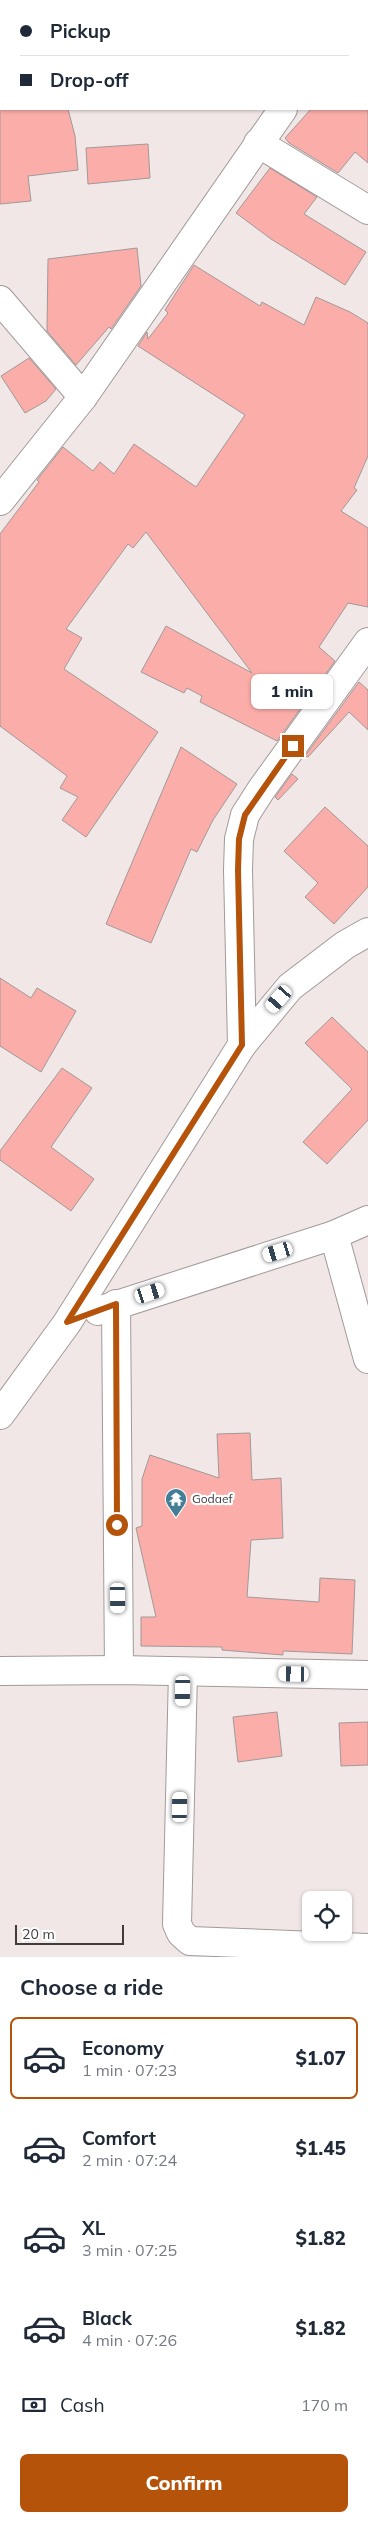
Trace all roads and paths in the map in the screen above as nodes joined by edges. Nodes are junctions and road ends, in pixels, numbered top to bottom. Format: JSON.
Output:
{"nodes":[{"id":1,"x":280,"y":111,"type":"edge"},
{"id":2,"x":258,"y":143,"type":"junction"},
{"id":3,"x":368,"y":210,"type":"edge"},
{"id":4,"x":0,"y":300,"type":"edge"},
{"id":5,"x":83,"y":397,"type":"junction"},
{"id":6,"x":0,"y":501,"type":"edge"},
{"id":7,"x":368,"y":642,"type":"edge"},
{"id":8,"x":368,"y":932,"type":"edge"},
{"id":9,"x":242,"y":1045,"type":"junction"},
{"id":10,"x":368,"y":1220,"type":"edge"},
{"id":11,"x":334,"y":1235,"type":"junction"},
{"id":12,"x":116,"y":1304,"type":"junction"},
{"id":13,"x":67,"y":1322,"type":"junction"},
{"id":14,"x":368,"y":1359,"type":"edge"},
{"id":15,"x":0,"y":1415,"type":"edge"},
{"id":16,"x":119,"y":1670,"type":"junction"},
{"id":17,"x":0,"y":1671,"type":"edge"},
{"id":18,"x":183,"y":1672,"type":"junction"},
{"id":19,"x":368,"y":1675,"type":"edge"},
{"id":20,"x":368,"y":1948,"type":"edge"},
{"id":21,"x":308,"y":1951,"type":"edge"}],
"edges":[{"from":1,"to":2,"type":"street"},
{"from":2,"to":3,"type":"street"},
{"from":2,"to":5,"type":"street"},
{"from":4,"to":5,"type":"street"},
{"from":5,"to":6,"type":"street"},
{"from":7,"to":9,"type":"street"},
{"from":8,"to":9,"type":"street"},
{"from":9,"to":13,"type":"street"},
{"from":10,"to":11,"type":"street"},
{"from":11,"to":12,"type":"street"},
{"from":11,"to":14,"type":"street"},
{"from":12,"to":13,"type":"street"},
{"from":12,"to":16,"type":"street"},
{"from":13,"to":15,"type":"street"},
{"from":16,"to":17,"type":"street"},
{"from":16,"to":18,"type":"street"},
{"from":18,"to":19,"type":"street"},
{"from":18,"to":21,"type":"street"},
{"from":20,"to":21,"type":"street"}]}
